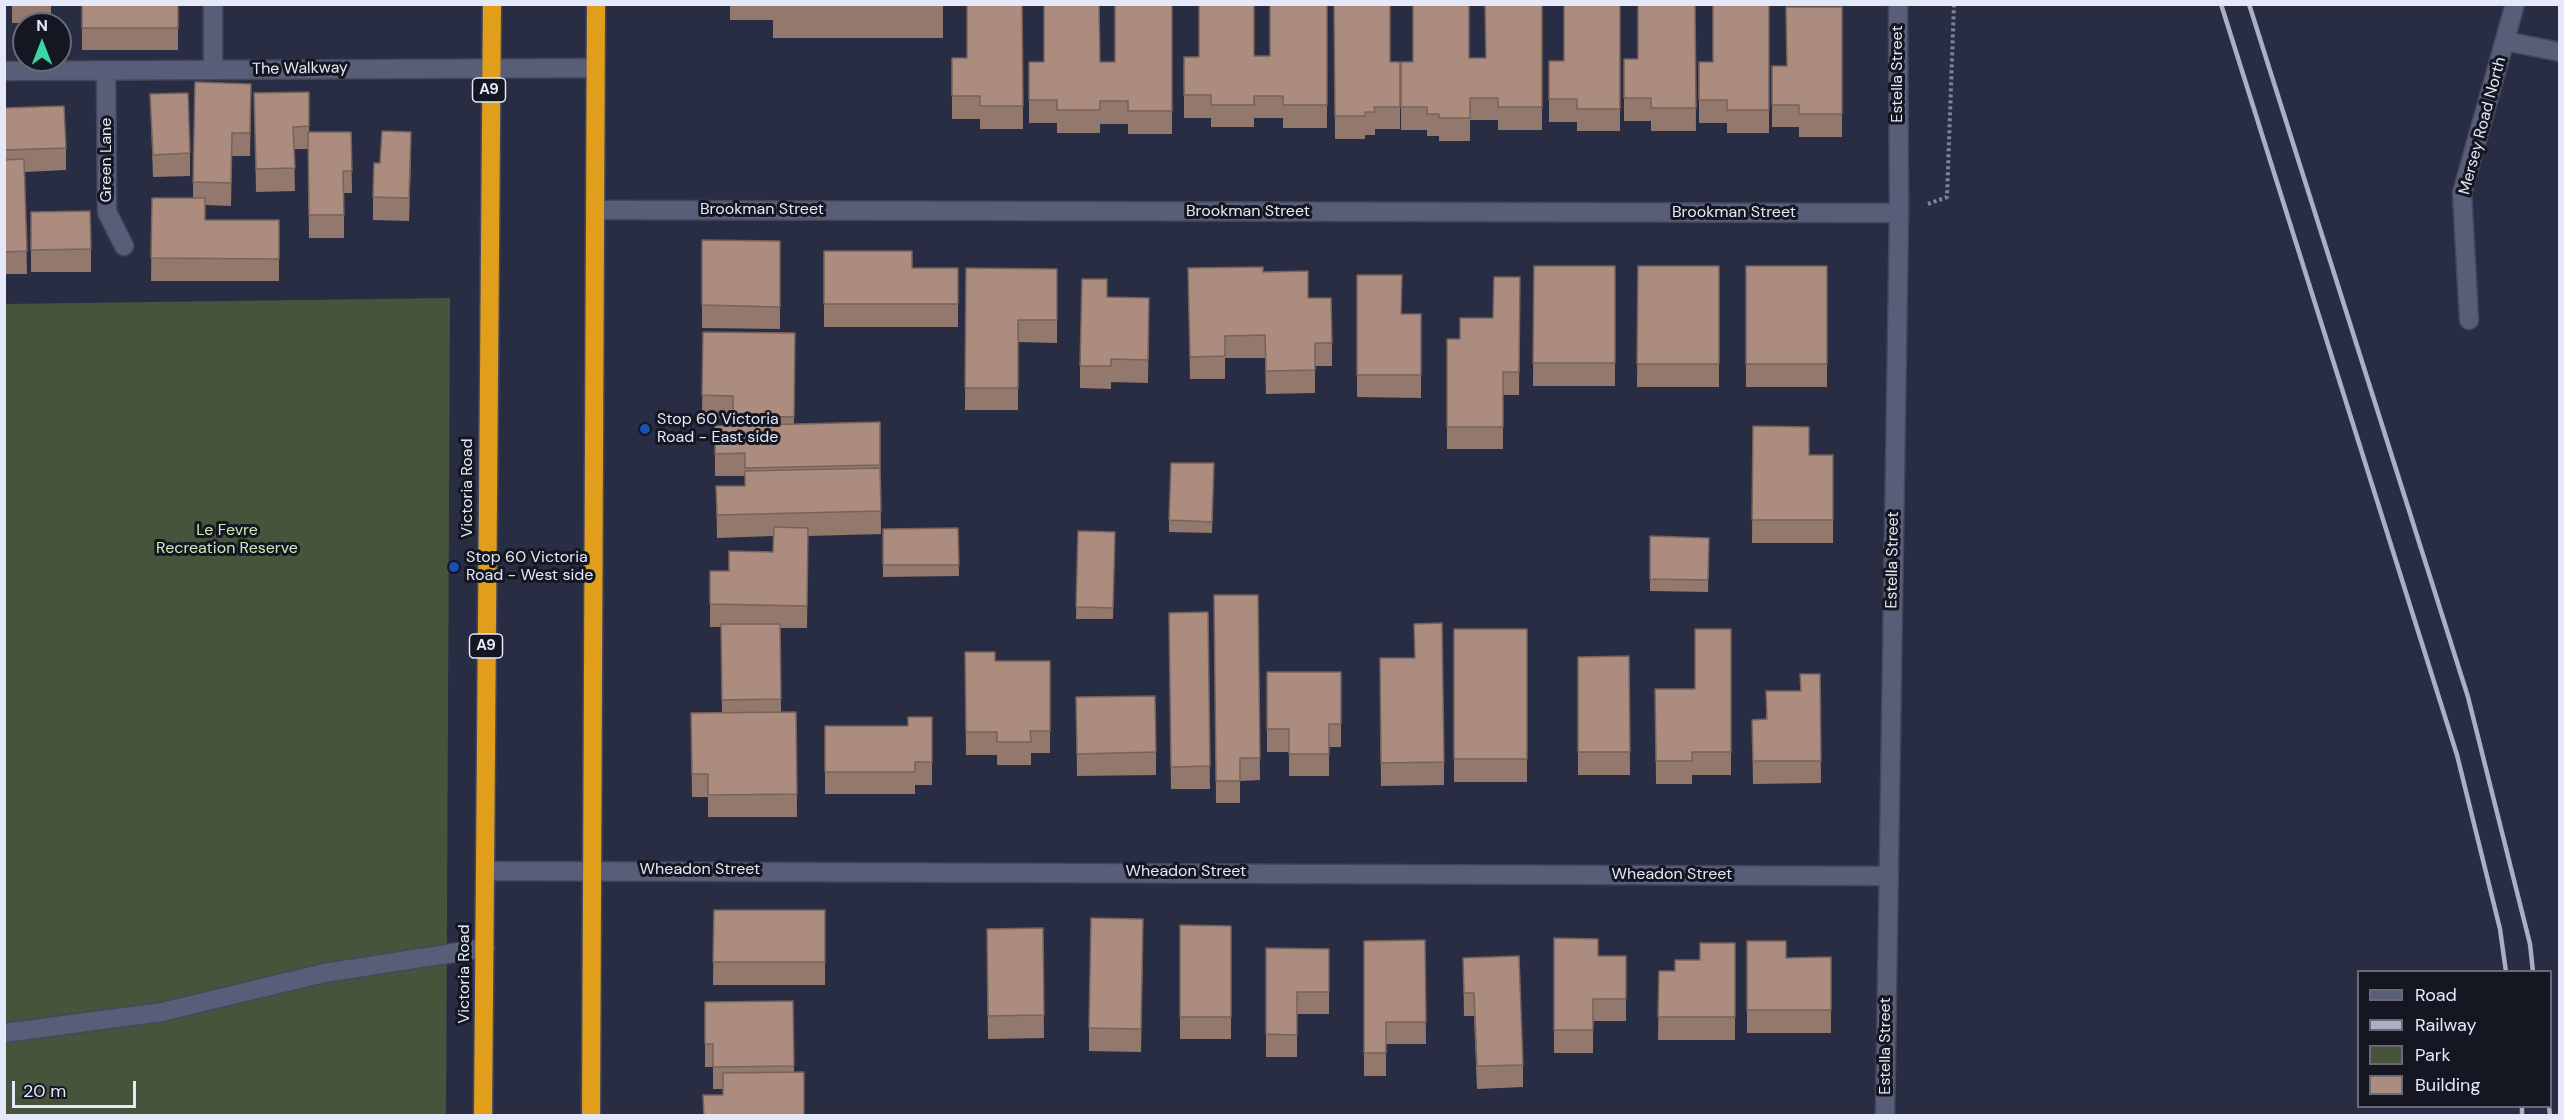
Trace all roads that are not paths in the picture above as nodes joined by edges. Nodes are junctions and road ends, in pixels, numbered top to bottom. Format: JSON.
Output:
{"nodes":[{"id":1,"x":213,"y":4,"type":"edge"},
{"id":2,"x":492,"y":4,"type":"edge"},
{"id":3,"x":596,"y":4,"type":"edge"},
{"id":4,"x":1898,"y":4,"type":"edge"},
{"id":5,"x":2515,"y":4,"type":"edge"},
{"id":6,"x":2505,"y":40,"type":"junction"},
{"id":7,"x":2559,"y":52,"type":"edge"},
{"id":8,"x":489,"y":67,"type":"junction"},
{"id":9,"x":595,"y":68,"type":"junction"},
{"id":10,"x":213,"y":70,"type":"junction"},
{"id":11,"x":4,"y":71,"type":"edge"},
{"id":12,"x":106,"y":71,"type":"junction"},
{"id":13,"x":596,"y":210,"type":"junction"},
{"id":14,"x":1899,"y":213,"type":"junction"},
{"id":15,"x":124,"y":246,"type":"dead end"},
{"id":16,"x":2469,"y":320,"type":"dead end"},
{"id":17,"x":591,"y":869,"type":"junction"},
{"id":18,"x":485,"y":871,"type":"junction"},
{"id":19,"x":1887,"y":876,"type":"junction"},
{"id":20,"x":485,"y":948,"type":"junction"},
{"id":21,"x":4,"y":1033,"type":"edge"},
{"id":22,"x":483,"y":1116,"type":"edge"},
{"id":23,"x":591,"y":1116,"type":"edge"},
{"id":24,"x":1885,"y":1116,"type":"edge"}],
"edges":[{"from":1,"to":10,"type":"street"},
{"from":2,"to":8,"type":"highway","name":"Victoria Road","number":"A9"},
{"from":3,"to":9,"type":"highway"},
{"from":4,"to":14,"type":"street","name":"Estella Street"},
{"from":5,"to":6,"type":"street","name":"Mersey Road North"},
{"from":6,"to":7,"type":"street"},
{"from":6,"to":16,"type":"street","name":"Mersey Road North"},
{"from":8,"to":9,"type":"street","name":"The Walkway"},
{"from":8,"to":10,"type":"street","name":"The Walkway"},
{"from":8,"to":18,"type":"highway","name":"Victoria Road","number":"A9"},
{"from":9,"to":13,"type":"highway"},
{"from":10,"to":12,"type":"street","name":"The Walkway"},
{"from":11,"to":12,"type":"street","name":"The Walkway"},
{"from":12,"to":15,"type":"street","name":"Green Lane"},
{"from":13,"to":14,"type":"street","name":"Brookman Street"},
{"from":13,"to":17,"type":"highway"},
{"from":14,"to":19,"type":"street","name":"Estella Street"},
{"from":17,"to":18,"type":"street","name":"Wheadon Street"},
{"from":17,"to":19,"type":"street","name":"Wheadon Street"},
{"from":17,"to":23,"type":"highway"},
{"from":18,"to":20,"type":"highway","name":"Victoria Road","number":"A9"},
{"from":19,"to":24,"type":"street","name":"Estella Street"},
{"from":20,"to":21,"type":"street"},
{"from":20,"to":22,"type":"highway","name":"Victoria Road","number":"A9"}]}
